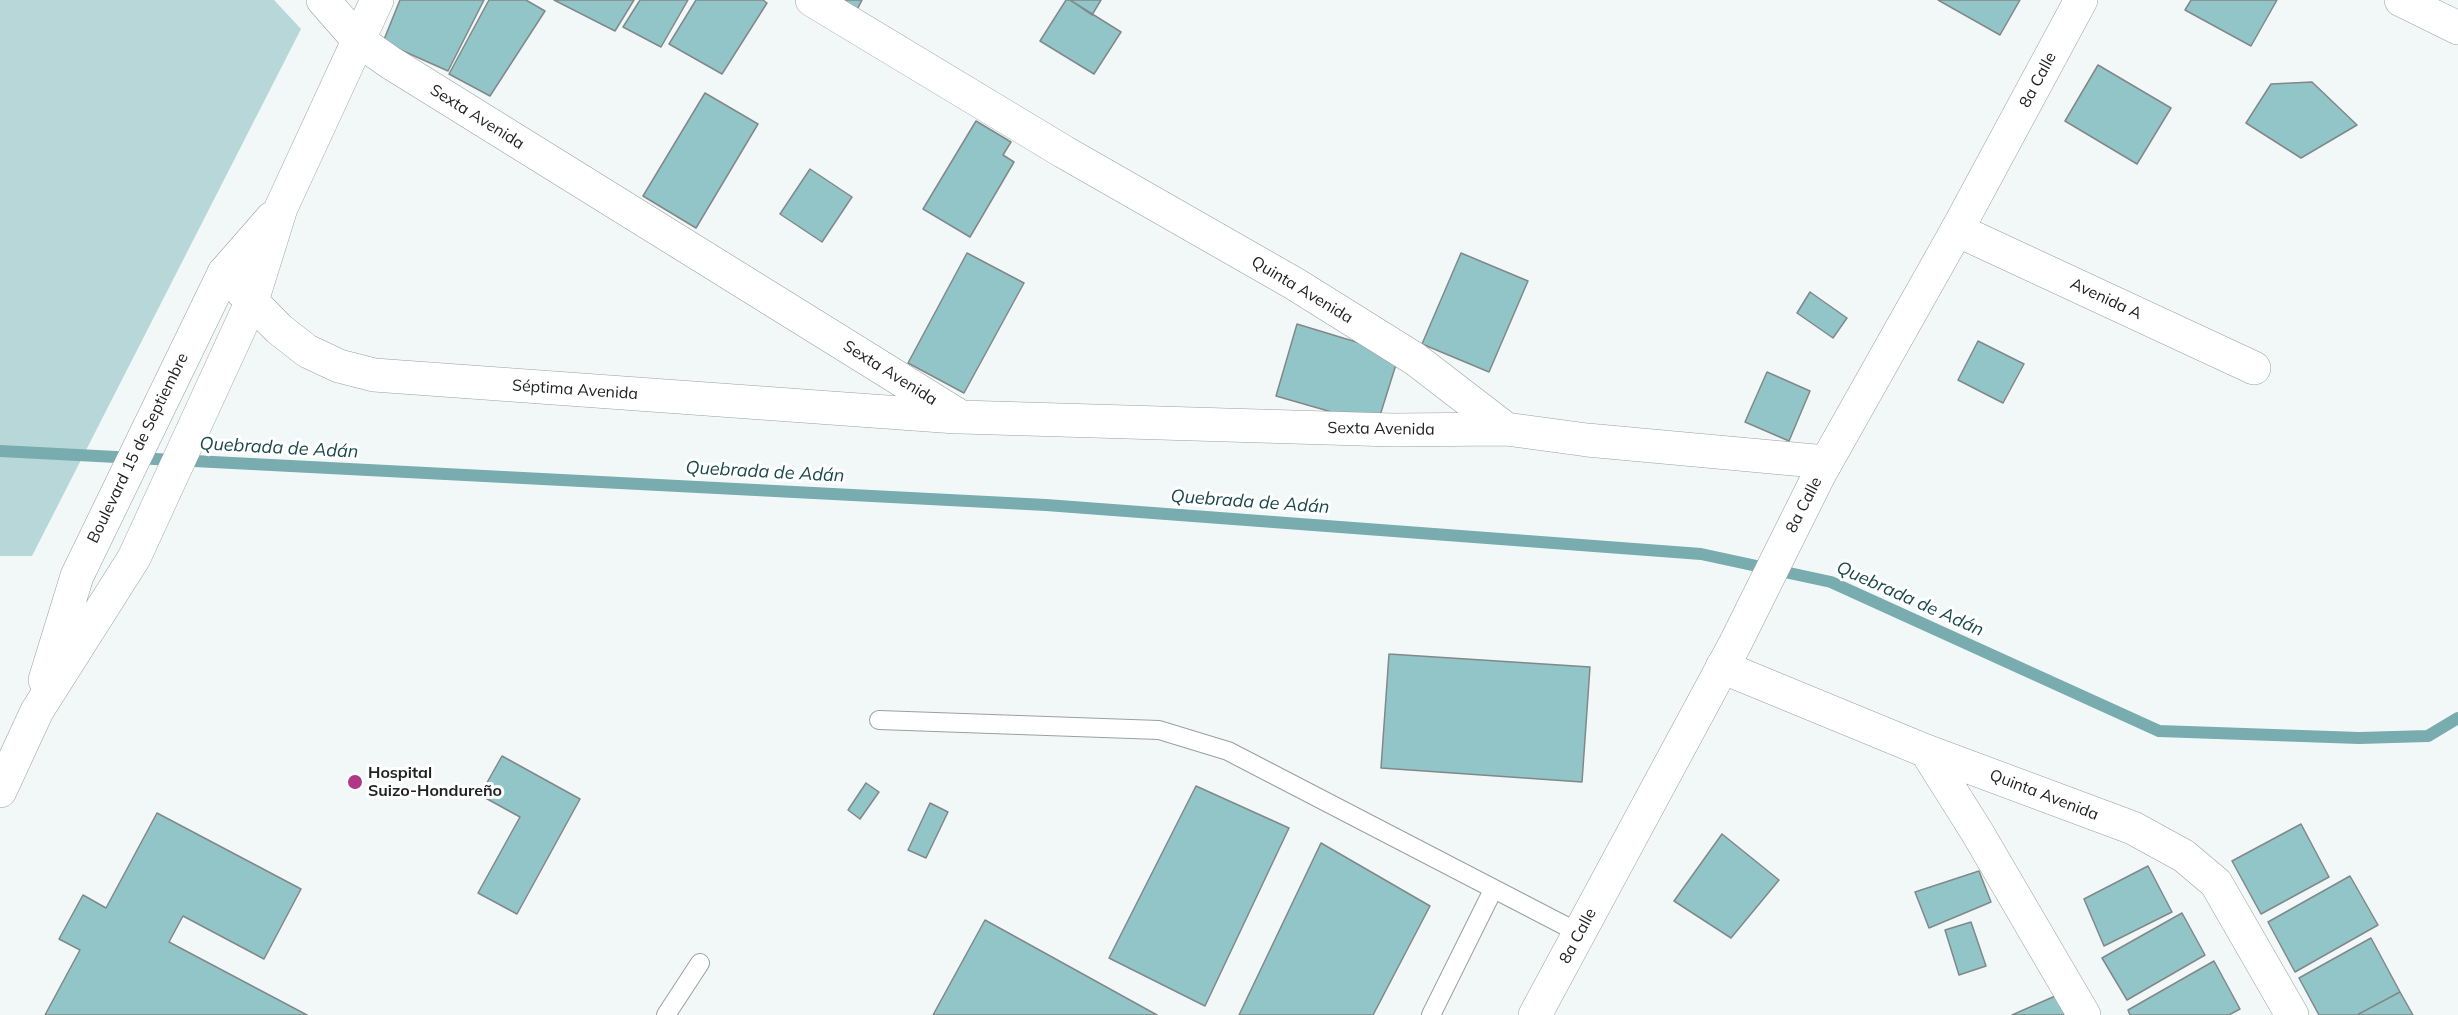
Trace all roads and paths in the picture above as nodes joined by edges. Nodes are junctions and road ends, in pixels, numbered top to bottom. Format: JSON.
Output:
{"nodes":[{"id":1,"x":323,"y":0,"type":"edge"},
{"id":2,"x":377,"y":0,"type":"edge"},
{"id":3,"x":813,"y":0,"type":"edge"},
{"id":4,"x":2081,"y":0,"type":"edge"},
{"id":5,"x":2401,"y":0,"type":"edge"},
{"id":6,"x":2458,"y":28,"type":"edge"},
{"id":7,"x":358,"y":40,"type":"junction"},
{"id":8,"x":281,"y":208,"type":"junction"},
{"id":9,"x":1957,"y":230,"type":"junction"},
{"id":10,"x":224,"y":273,"type":"junction"},
{"id":11,"x":252,"y":301,"type":"junction"},
{"id":12,"x":2254,"y":368,"type":"dead end"},
{"id":13,"x":961,"y":417,"type":"junction"},
{"id":14,"x":1506,"y":429,"type":"junction"},
{"id":15,"x":1823,"y":468,"type":"junction"},
{"id":16,"x":1729,"y":656,"type":"junction"},
{"id":17,"x":37,"y":711,"type":"junction"},
{"id":18,"x":879,"y":720,"type":"dead end"},
{"id":19,"x":1926,"y":751,"type":"junction"},
{"id":20,"x":0,"y":791,"type":"edge"},
{"id":21,"x":1493,"y":890,"type":"junction"},
{"id":22,"x":1579,"y":933,"type":"junction"},
{"id":23,"x":700,"y":963,"type":"dead end"},
{"id":24,"x":666,"y":1015,"type":"edge"},
{"id":25,"x":1431,"y":1015,"type":"edge"},
{"id":26,"x":1535,"y":1015,"type":"edge"},
{"id":27,"x":2084,"y":1015,"type":"edge"},
{"id":28,"x":2292,"y":1015,"type":"edge"}],
"edges":[{"from":1,"to":7,"type":"street","name":"Sexta Avenida"},
{"from":2,"to":7,"type":"street","name":"Boulevard 15 de Septiembre"},
{"from":3,"to":14,"type":"street","name":"Quinta Avenida"},
{"from":4,"to":9,"type":"street","name":"8a Calle"},
{"from":5,"to":6,"type":"street"},
{"from":7,"to":8,"type":"street","name":"Boulevard 15 de Septiembre"},
{"from":7,"to":13,"type":"street","name":"Sexta Avenida"},
{"from":8,"to":10,"type":"street","name":"Boulevard 15 de Septiembre"},
{"from":8,"to":11,"type":"street","name":"Boulevard 15 de Septiembre"},
{"from":9,"to":12,"type":"street","name":"Avenida A"},
{"from":9,"to":15,"type":"street","name":"8a Calle"},
{"from":10,"to":11,"type":"street","name":"Séptima Avenida"},
{"from":10,"to":17,"type":"street","name":"Boulevard 15 de Septiembre"},
{"from":11,"to":13,"type":"street","name":"Séptima Avenida"},
{"from":11,"to":17,"type":"street","name":"Boulevard 15 de Septiembre"},
{"from":13,"to":14,"type":"street","name":"Sexta Avenida"},
{"from":14,"to":15,"type":"street","name":"Quinta Avenida"},
{"from":15,"to":16,"type":"street","name":"8a Calle"},
{"from":16,"to":19,"type":"street","name":"Quinta Avenida"},
{"from":16,"to":22,"type":"street","name":"8a Calle"},
{"from":17,"to":20,"type":"street","name":"Boulevard 15 de Septiembre"},
{"from":18,"to":21,"type":"lane"},
{"from":19,"to":27,"type":"street"},
{"from":19,"to":28,"type":"street","name":"Quinta Avenida"},
{"from":21,"to":22,"type":"lane"},
{"from":21,"to":25,"type":"lane"},
{"from":22,"to":26,"type":"street","name":"8a Calle"},
{"from":23,"to":24,"type":"lane"}]}
